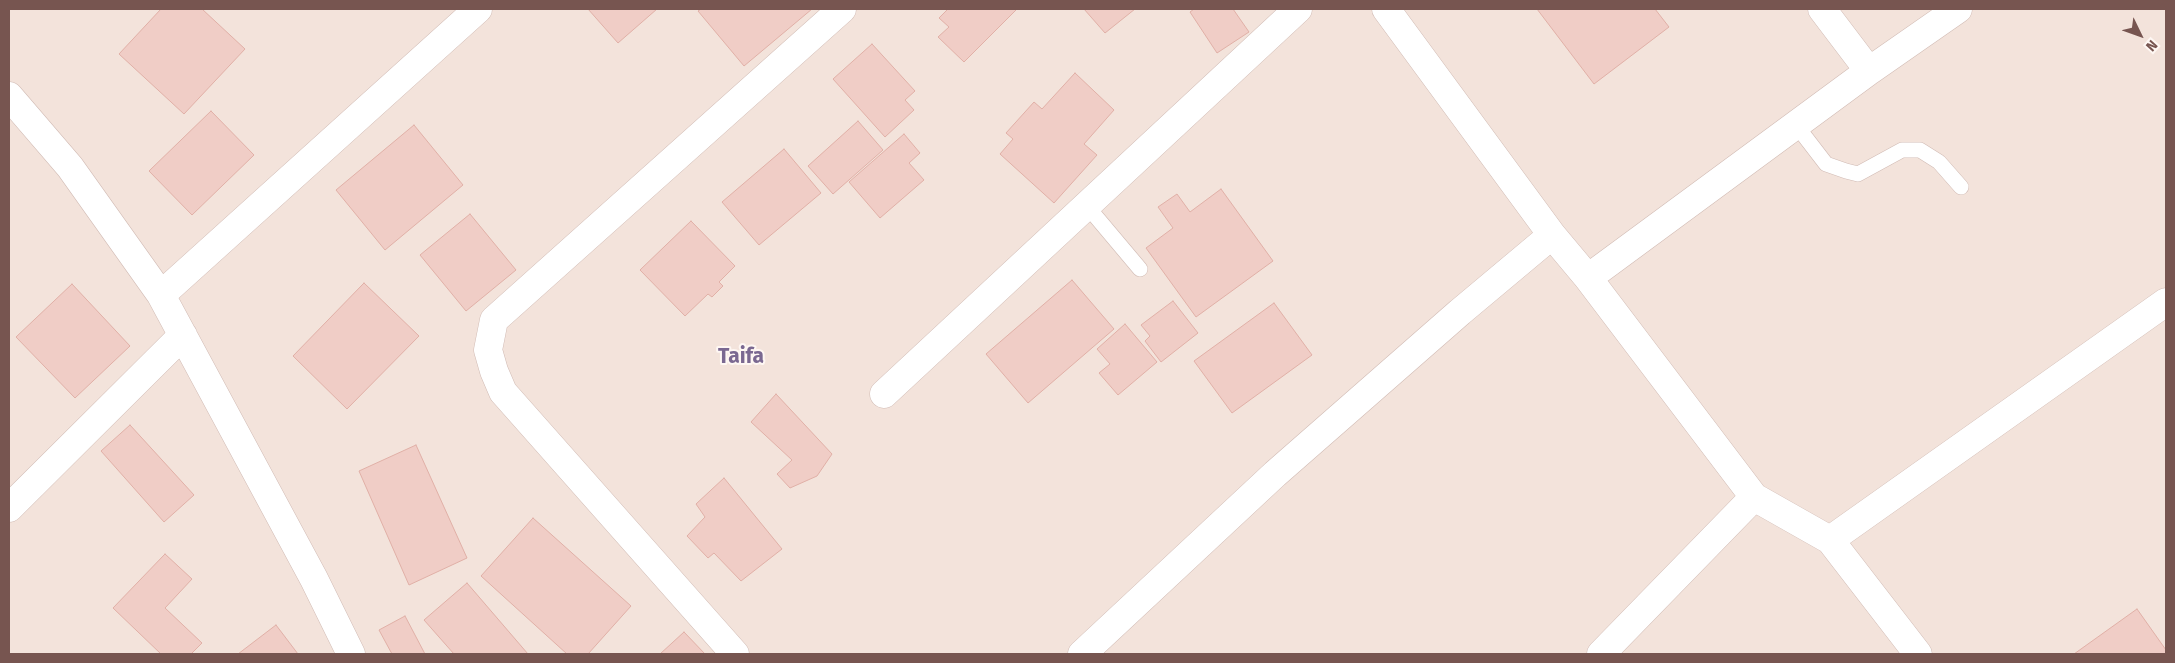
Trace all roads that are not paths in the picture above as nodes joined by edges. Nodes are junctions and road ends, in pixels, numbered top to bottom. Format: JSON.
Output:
{"nodes":[{"id":1,"x":478,"y":9,"type":"edge"},
{"id":2,"x":842,"y":9,"type":"edge"},
{"id":3,"x":1298,"y":9,"type":"edge"},
{"id":4,"x":1386,"y":9,"type":"edge"},
{"id":5,"x":1822,"y":9,"type":"edge"},
{"id":6,"x":1958,"y":9,"type":"edge"},
{"id":7,"x":1869,"y":71,"type":"junction"},
{"id":8,"x":9,"y":96,"type":"edge"},
{"id":9,"x":1796,"y":125,"type":"junction"},
{"id":10,"x":1962,"y":187,"type":"dead end"},
{"id":11,"x":1087,"y":206,"type":"junction"},
{"id":12,"x":1552,"y":235,"type":"junction"},
{"id":13,"x":1140,"y":269,"type":"dead end"},
{"id":14,"x":1588,"y":278,"type":"junction"},
{"id":15,"x":161,"y":295,"type":"junction"},
{"id":16,"x":2166,"y":302,"type":"edge"},
{"id":17,"x":183,"y":335,"type":"junction"},
{"id":18,"x":884,"y":394,"type":"dead end"},
{"id":19,"x":1754,"y":497,"type":"junction"},
{"id":20,"x":9,"y":508,"type":"edge"},
{"id":21,"x":1830,"y":540,"type":"junction"},
{"id":22,"x":351,"y":654,"type":"edge"},
{"id":23,"x":735,"y":654,"type":"edge"},
{"id":24,"x":1082,"y":654,"type":"edge"},
{"id":25,"x":1601,"y":654,"type":"edge"},
{"id":26,"x":1918,"y":654,"type":"edge"}],
"edges":[{"from":1,"to":15,"type":"street"},
{"from":2,"to":23,"type":"street"},
{"from":3,"to":11,"type":"street"},
{"from":4,"to":12,"type":"street"},
{"from":5,"to":7,"type":"street"},
{"from":6,"to":7,"type":"street"},
{"from":7,"to":9,"type":"street"},
{"from":8,"to":15,"type":"street"},
{"from":9,"to":10,"type":"lane"},
{"from":9,"to":14,"type":"street"},
{"from":11,"to":13,"type":"lane"},
{"from":11,"to":18,"type":"street"},
{"from":12,"to":14,"type":"street"},
{"from":12,"to":24,"type":"street"},
{"from":14,"to":19,"type":"street"},
{"from":15,"to":17,"type":"street"},
{"from":16,"to":21,"type":"street"},
{"from":17,"to":20,"type":"street"},
{"from":17,"to":22,"type":"street"},
{"from":19,"to":21,"type":"street"},
{"from":19,"to":25,"type":"street"},
{"from":21,"to":26,"type":"street"}]}
